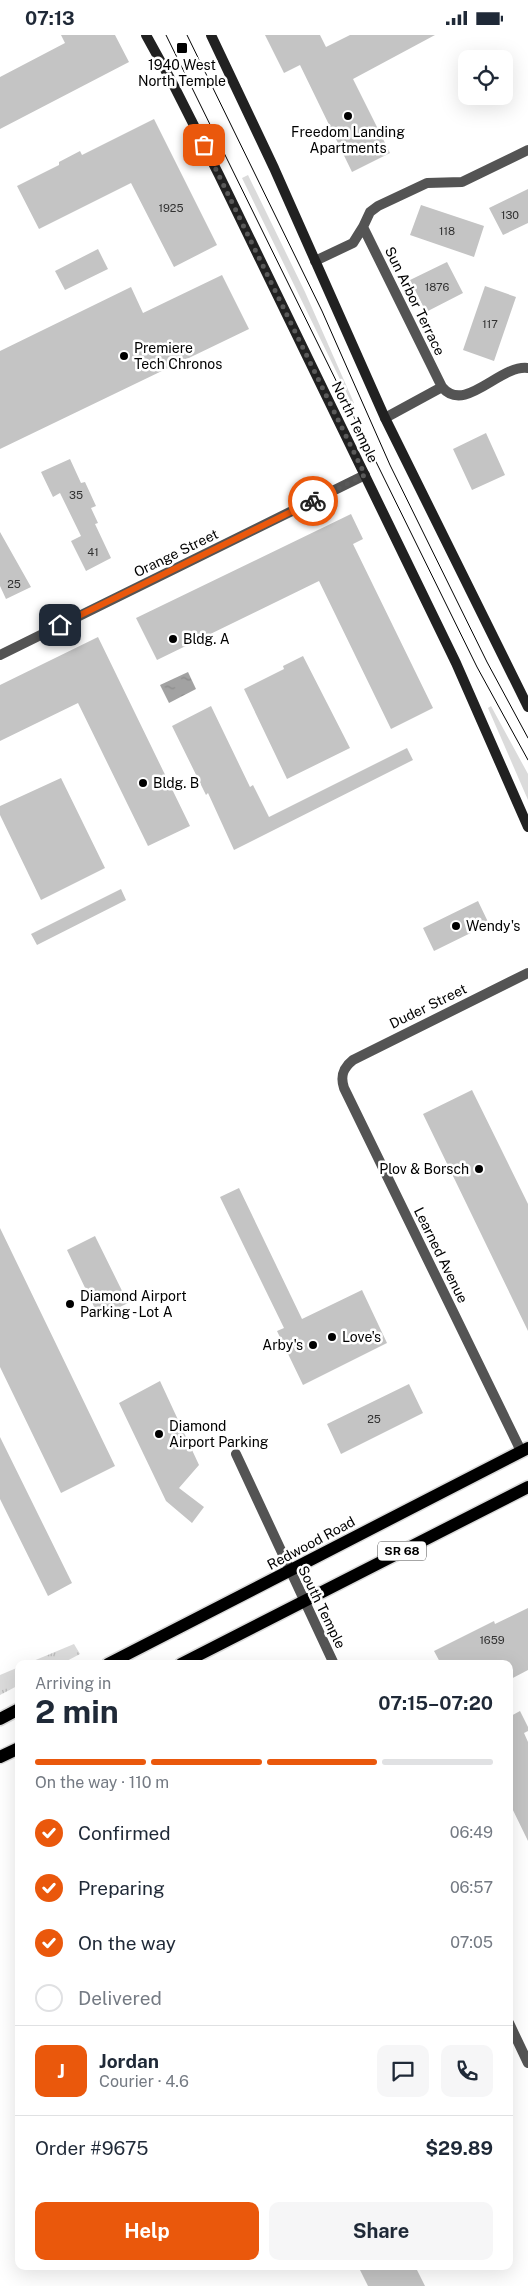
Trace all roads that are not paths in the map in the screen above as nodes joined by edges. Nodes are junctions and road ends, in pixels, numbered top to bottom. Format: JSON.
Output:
{"nodes":[{"id":1,"x":146,"y":35,"type":"edge"},
{"id":2,"x":211,"y":35,"type":"edge"},
{"id":3,"x":528,"y":149,"type":"edge"},
{"id":4,"x":363,"y":227,"type":"junction"},
{"id":5,"x":315,"y":261,"type":"junction"},
{"id":6,"x":528,"y":368,"type":"edge"},
{"id":7,"x":442,"y":387,"type":"junction"},
{"id":8,"x":385,"y":418,"type":"junction"},
{"id":9,"x":365,"y":475,"type":"junction"},
{"id":10,"x":0,"y":655,"type":"edge"},
{"id":11,"x":528,"y":707,"type":"edge"},
{"id":12,"x":528,"y":827,"type":"edge"},
{"id":13,"x":528,"y":973,"type":"edge"},
{"id":14,"x":344,"y":1069,"type":"joint"},
{"id":15,"x":525,"y":1449,"type":"edge"},
{"id":16,"x":236,"y":1454,"type":"dead end"},
{"id":17,"x":528,"y":1487,"type":"edge"},
{"id":18,"x":289,"y":1571,"type":"junction"},
{"id":19,"x":304,"y":1601,"type":"junction"},
{"id":20,"x":116,"y":1660,"type":"edge"},
{"id":21,"x":189,"y":1660,"type":"edge"},
{"id":22,"x":332,"y":1660,"type":"edge"},
{"id":23,"x":15,"y":1711,"type":"edge"},
{"id":24,"x":0,"y":1719,"type":"edge"},
{"id":25,"x":15,"y":1750,"type":"edge"},
{"id":26,"x":0,"y":1757,"type":"edge"},
{"id":27,"x":513,"y":2031,"type":"edge"},
{"id":28,"x":528,"y":2063,"type":"edge"}],
"edges":[{"from":1,"to":9,"type":"main road","name":"North Temple"},
{"from":2,"to":5,"type":"main road","name":"North Temple"},
{"from":3,"to":4,"type":"street"},
{"from":4,"to":5,"type":"street"},
{"from":4,"to":7,"type":"street","name":"Sun Arbor Terrace"},
{"from":5,"to":8,"type":"main road","name":"North Temple"},
{"from":6,"to":7,"type":"street"},
{"from":7,"to":8,"type":"street"},
{"from":8,"to":11,"type":"main road","name":"North Temple"},
{"from":9,"to":10,"type":"street","name":"Orange Street"},
{"from":9,"to":12,"type":"main road","name":"North Temple"},
{"from":13,"to":14,"type":"street","name":"Duder Street"},
{"from":14,"to":15,"type":"street","name":"Learned Avenue"},
{"from":15,"to":18,"type":"main road","name":"Redwood Road","number":"SR 68"},
{"from":16,"to":18,"type":"street","name":"South Temple"},
{"from":17,"to":19,"type":"main road","number":"SR 68"},
{"from":18,"to":19,"type":"street","name":"South Temple"},
{"from":18,"to":20,"type":"main road","name":"Redwood Road","number":"SR 68"},
{"from":19,"to":21,"type":"main road","number":"SR 68"},
{"from":19,"to":22,"type":"street","name":"South Temple"},
{"from":23,"to":24,"type":"main road"},
{"from":25,"to":26,"type":"main road"},
{"from":27,"to":28,"type":"street"}]}
